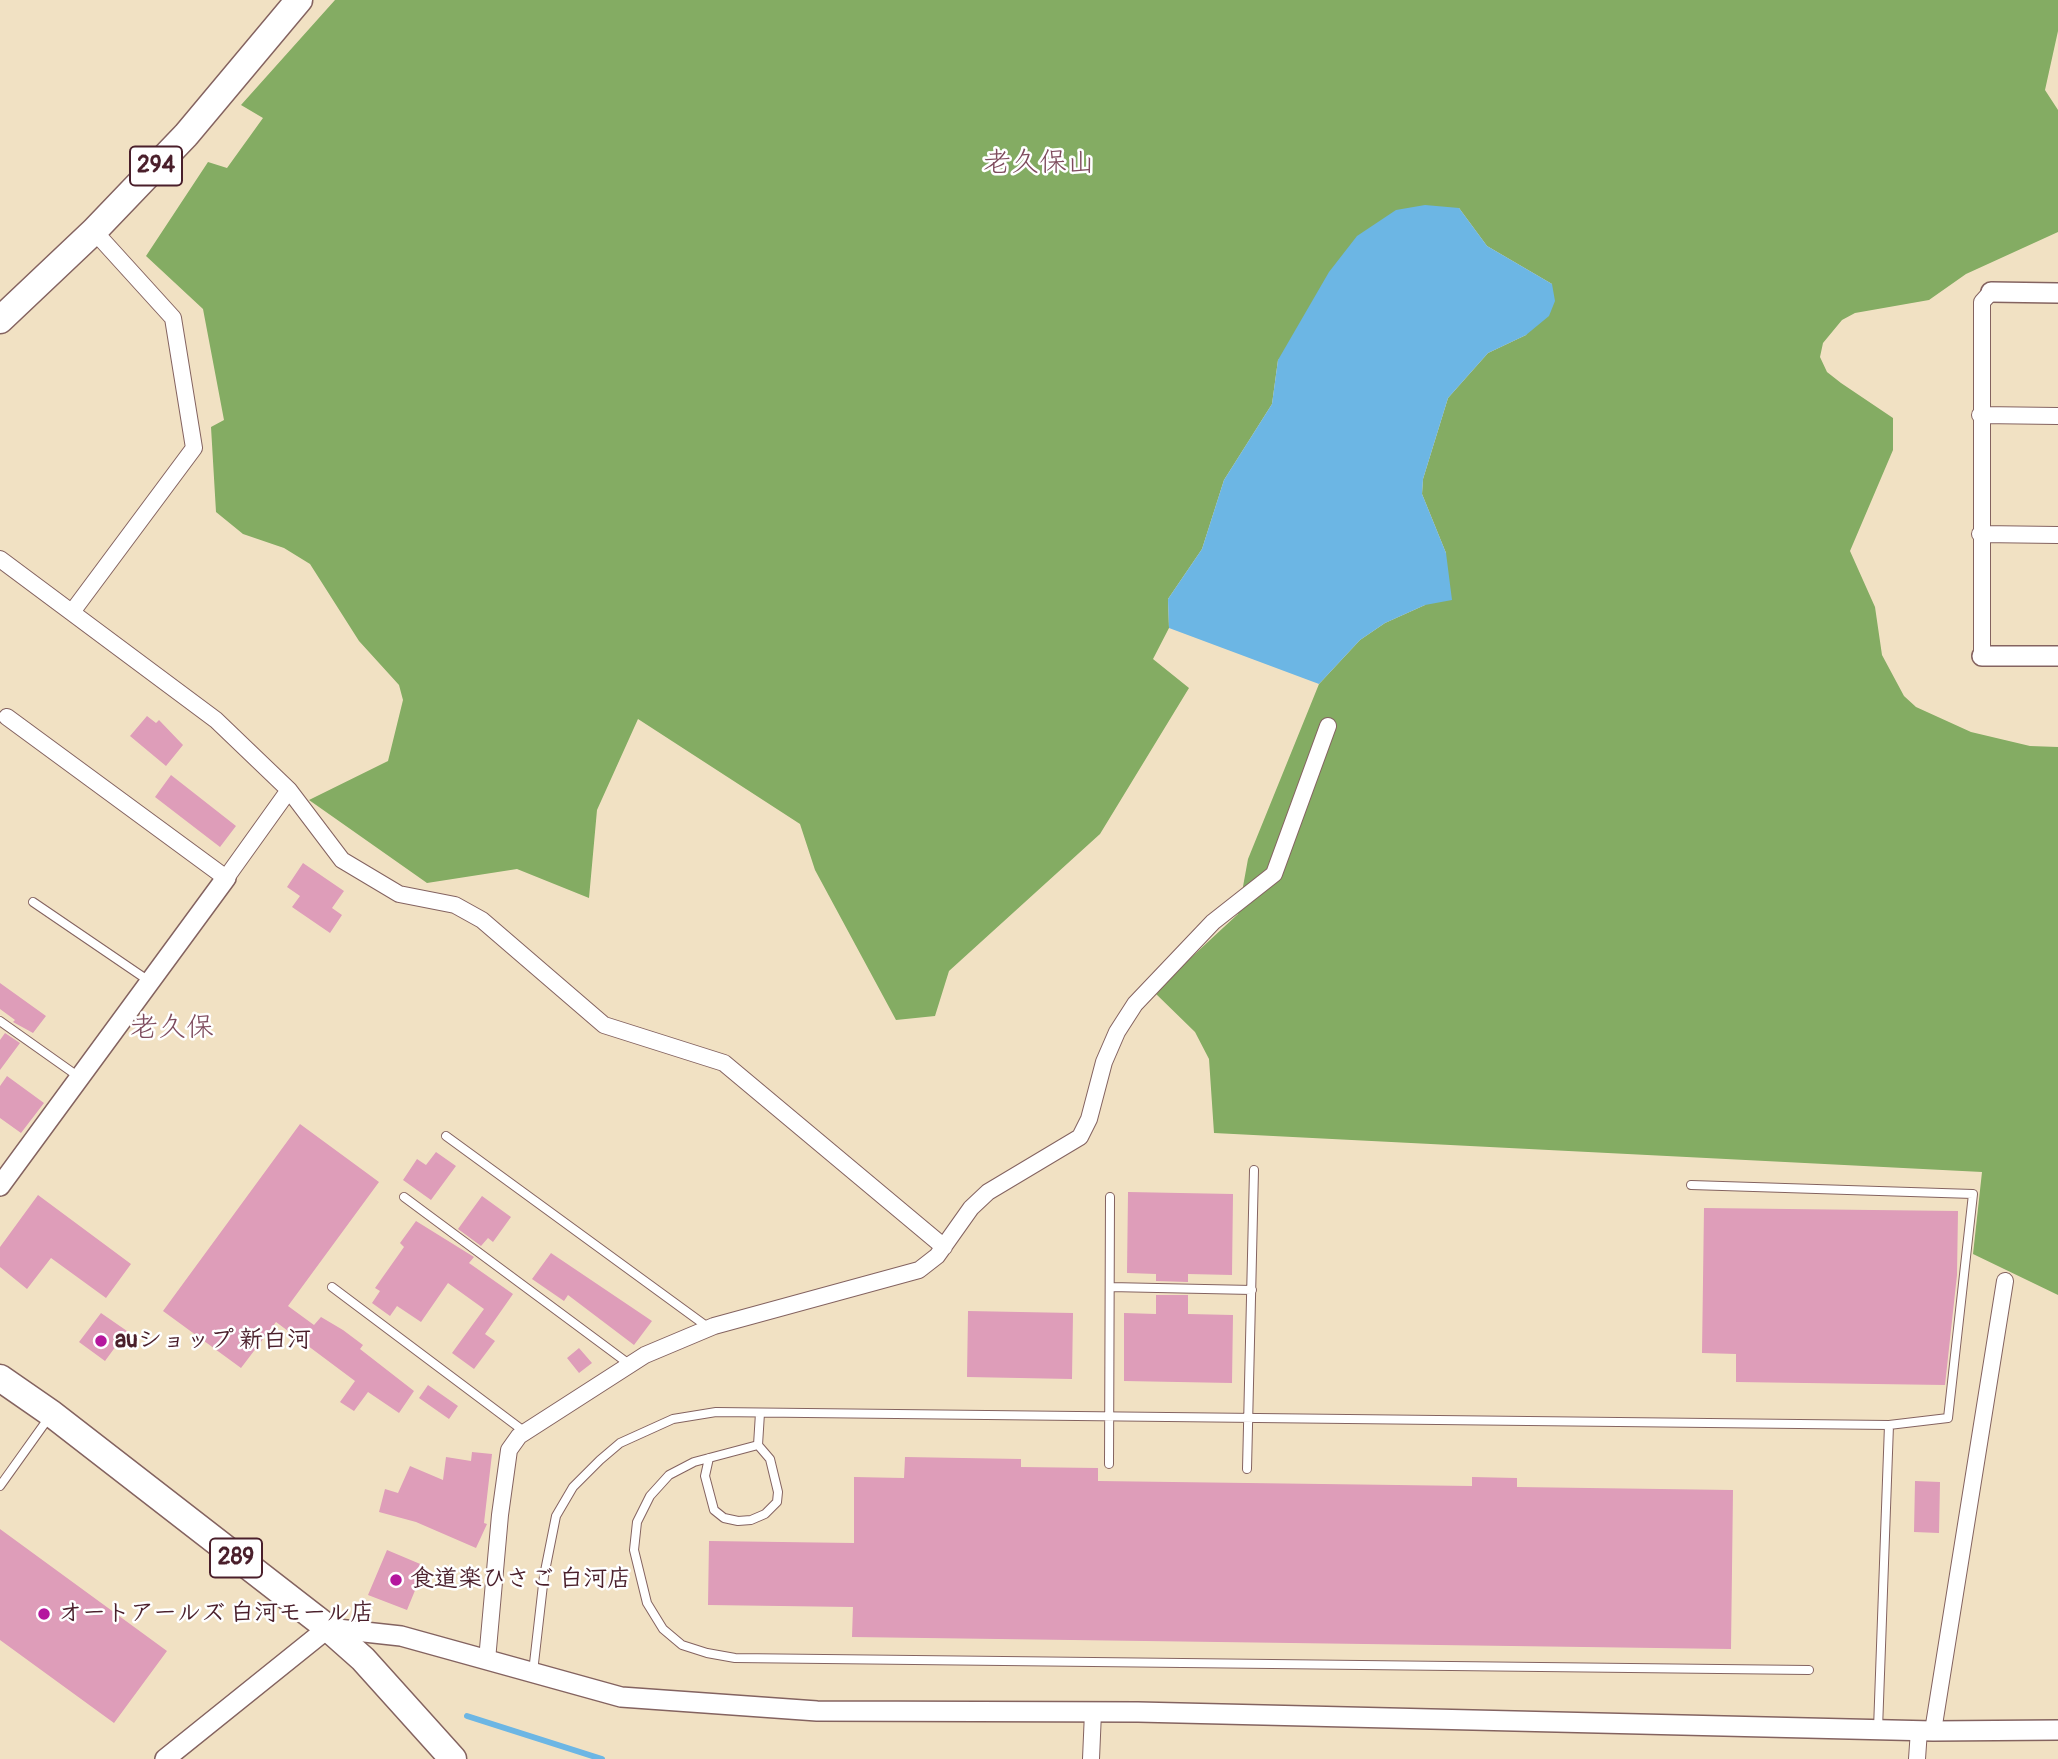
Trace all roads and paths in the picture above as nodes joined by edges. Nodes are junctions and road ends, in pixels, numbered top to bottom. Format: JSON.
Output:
{"nodes":[{"id":1,"x":299,"y":0,"type":"edge"},
{"id":2,"x":94,"y":231,"type":"junction"},
{"id":3,"x":1991,"y":292,"type":"joint"},
{"id":4,"x":2058,"y":293,"type":"edge"},
{"id":5,"x":0,"y":320,"type":"edge"},
{"id":6,"x":1980,"y":415,"type":"junction"},
{"id":7,"x":2058,"y":416,"type":"edge"},
{"id":8,"x":1980,"y":534,"type":"junction"},
{"id":9,"x":2058,"y":535,"type":"edge"},
{"id":10,"x":0,"y":559,"type":"edge"},
{"id":11,"x":72,"y":612,"type":"junction"},
{"id":12,"x":1982,"y":656,"type":"joint"},
{"id":13,"x":2058,"y":656,"type":"edge"},
{"id":14,"x":7,"y":717,"type":"dead end"},
{"id":15,"x":1328,"y":726,"type":"dead end"},
{"id":16,"x":289,"y":790,"type":"junction"},
{"id":17,"x":226,"y":878,"type":"junction"},
{"id":18,"x":33,"y":902,"type":"dead end"},
{"id":19,"x":151,"y":983,"type":"junction"},
{"id":20,"x":0,"y":1021,"type":"edge"},
{"id":21,"x":79,"y":1077,"type":"junction"},
{"id":22,"x":446,"y":1136,"type":"dead end"},
{"id":23,"x":1254,"y":1170,"type":"dead end"},
{"id":24,"x":1692,"y":1185,"type":"dead end"},
{"id":25,"x":0,"y":1186,"type":"edge"},
{"id":26,"x":404,"y":1196,"type":"dead end"},
{"id":27,"x":1110,"y":1196,"type":"dead end"},
{"id":28,"x":944,"y":1247,"type":"junction"},
{"id":29,"x":2004,"y":1281,"type":"dead end"},
{"id":30,"x":1110,"y":1286,"type":"junction"},
{"id":31,"x":332,"y":1287,"type":"dead end"},
{"id":32,"x":1252,"y":1290,"type":"junction"},
{"id":33,"x":709,"y":1328,"type":"junction"},
{"id":34,"x":630,"y":1365,"type":"junction"},
{"id":35,"x":0,"y":1378,"type":"edge"},
{"id":36,"x":760,"y":1413,"type":"junction"},
{"id":37,"x":52,"y":1414,"type":"junction"},
{"id":38,"x":1110,"y":1417,"type":"junction"},
{"id":39,"x":1249,"y":1419,"type":"junction"},
{"id":40,"x":1889,"y":1425,"type":"junction"},
{"id":41,"x":525,"y":1432,"type":"junction"},
{"id":42,"x":758,"y":1445,"type":"junction"},
{"id":43,"x":709,"y":1458,"type":"junction"},
{"id":44,"x":1109,"y":1464,"type":"dead end"},
{"id":45,"x":1247,"y":1469,"type":"dead end"},
{"id":46,"x":0,"y":1486,"type":"edge"},
{"id":47,"x":328,"y":1628,"type":"junction"},
{"id":48,"x":487,"y":1660,"type":"junction"},
{"id":49,"x":1809,"y":1670,"type":"dead end"},
{"id":50,"x":533,"y":1672,"type":"junction"},
{"id":51,"x":1093,"y":1712,"type":"junction"},
{"id":52,"x":1878,"y":1729,"type":"junction"},
{"id":53,"x":2058,"y":1730,"type":"edge"},
{"id":54,"x":1926,"y":1731,"type":"junction"},
{"id":55,"x":165,"y":1759,"type":"edge"},
{"id":56,"x":453,"y":1759,"type":"edge"},
{"id":57,"x":1091,"y":1759,"type":"edge"},
{"id":58,"x":1917,"y":1759,"type":"edge"}],
"edges":[{"from":1,"to":2,"type":"highway","number":"294"},
{"from":2,"to":5,"type":"highway","number":"294"},
{"from":2,"to":11,"type":"street"},
{"from":3,"to":4,"type":"street"},
{"from":3,"to":6,"type":"street"},
{"from":6,"to":7,"type":"street"},
{"from":6,"to":8,"type":"street"},
{"from":8,"to":9,"type":"street"},
{"from":8,"to":12,"type":"street"},
{"from":10,"to":11,"type":"street"},
{"from":11,"to":16,"type":"street"},
{"from":12,"to":13,"type":"street"},
{"from":14,"to":17,"type":"street"},
{"from":15,"to":28,"type":"street"},
{"from":16,"to":17,"type":"street"},
{"from":16,"to":28,"type":"street"},
{"from":17,"to":19,"type":"street"},
{"from":18,"to":19,"type":"lane"},
{"from":19,"to":21,"type":"street"},
{"from":20,"to":21,"type":"lane"},
{"from":21,"to":25,"type":"street"},
{"from":22,"to":33,"type":"lane"},
{"from":23,"to":32,"type":"lane"},
{"from":24,"to":40,"type":"lane"},
{"from":26,"to":34,"type":"lane"},
{"from":27,"to":30,"type":"lane"},
{"from":28,"to":33,"type":"street"},
{"from":29,"to":54,"type":"street"},
{"from":30,"to":32,"type":"lane"},
{"from":30,"to":38,"type":"lane"},
{"from":31,"to":41,"type":"lane"},
{"from":32,"to":39,"type":"lane"},
{"from":33,"to":34,"type":"street"},
{"from":34,"to":41,"type":"street"},
{"from":35,"to":37,"type":"highway","number":"289"},
{"from":36,"to":38,"type":"lane"},
{"from":36,"to":42,"type":"lane"},
{"from":36,"to":50,"type":"lane"},
{"from":37,"to":46,"type":"lane"},
{"from":37,"to":47,"type":"highway","number":"289"},
{"from":38,"to":39,"type":"lane"},
{"from":38,"to":44,"type":"lane"},
{"from":39,"to":40,"type":"lane"},
{"from":39,"to":45,"type":"lane"},
{"from":40,"to":52,"type":"lane"},
{"from":41,"to":48,"type":"street"},
{"from":42,"to":43,"type":"lane"},
{"from":42,"to":43,"type":"lane"},
{"from":43,"to":49,"type":"lane"},
{"from":47,"to":48,"type":"street"},
{"from":47,"to":55,"type":"street"},
{"from":47,"to":56,"type":"highway","number":"289"},
{"from":48,"to":50,"type":"street"},
{"from":50,"to":51,"type":"street"},
{"from":51,"to":52,"type":"street"},
{"from":51,"to":57,"type":"street"},
{"from":52,"to":54,"type":"street"},
{"from":53,"to":54,"type":"street"},
{"from":54,"to":58,"type":"street"}]}
